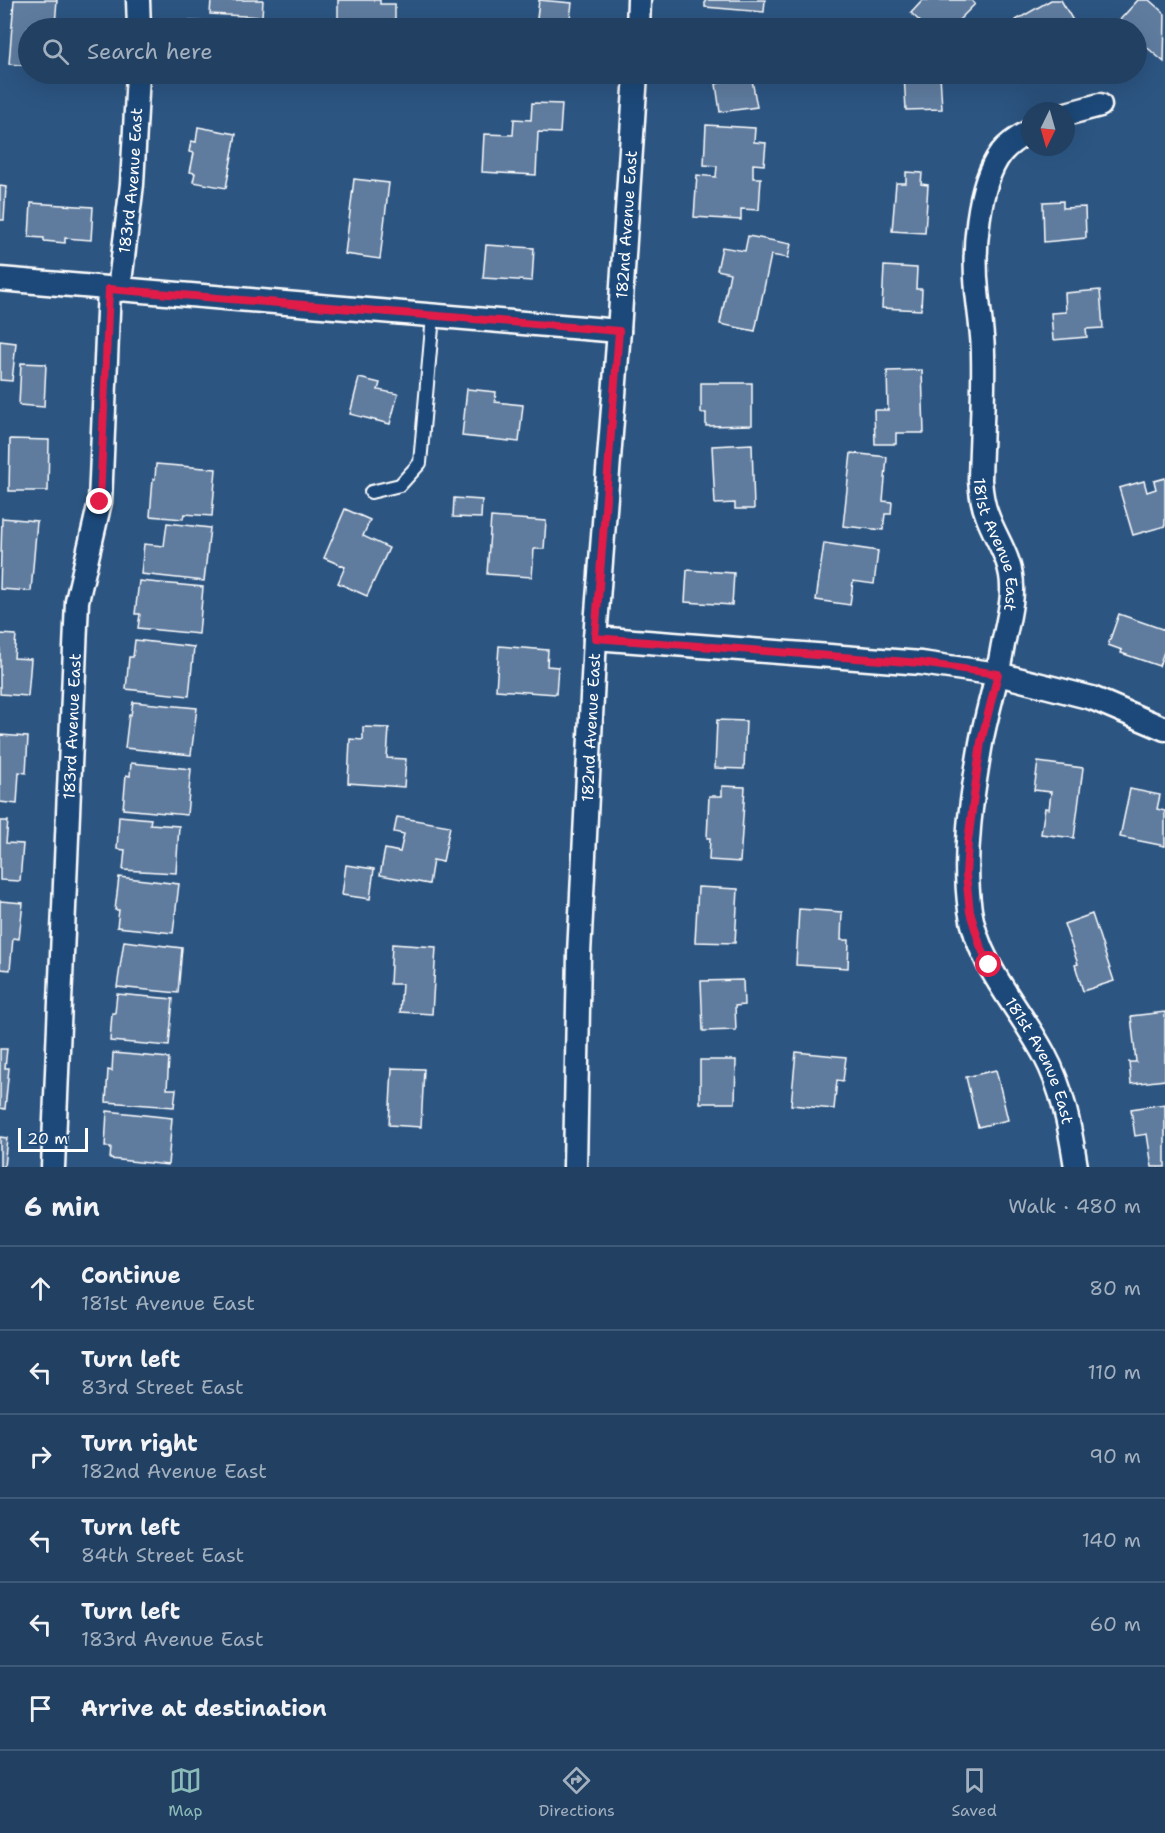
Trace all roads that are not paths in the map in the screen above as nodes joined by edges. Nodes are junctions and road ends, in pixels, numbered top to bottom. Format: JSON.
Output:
{"nodes":[{"id":1,"x":138,"y":0,"type":"edge"},
{"id":2,"x":639,"y":0,"type":"edge"},
{"id":3,"x":138,"y":18,"type":"edge"},
{"id":4,"x":638,"y":18,"type":"edge"},
{"id":5,"x":137,"y":84,"type":"edge"},
{"id":6,"x":635,"y":84,"type":"edge"},
{"id":7,"x":1100,"y":105,"type":"dead end"},
{"id":8,"x":1075,"y":112,"type":"edge"},
{"id":9,"x":1021,"y":136,"type":"edge"},
{"id":10,"x":0,"y":279,"type":"edge"},
{"id":11,"x":114,"y":289,"type":"junction"},
{"id":12,"x":433,"y":316,"type":"junction"},
{"id":13,"x":619,"y":331,"type":"junction"},
{"id":14,"x":371,"y":492,"type":"dead end"},
{"id":15,"x":595,"y":638,"type":"junction"},
{"id":16,"x":998,"y":674,"type":"junction"},
{"id":17,"x":1165,"y":729,"type":"edge"},
{"id":18,"x":53,"y":1167,"type":"edge"},
{"id":19,"x":575,"y":1167,"type":"edge"},
{"id":20,"x":1076,"y":1167,"type":"edge"}],
"edges":[{"from":1,"to":3,"type":"street"},
{"from":2,"to":4,"type":"street"},
{"from":5,"to":11,"type":"street","name":"183rd Avenue East"},
{"from":6,"to":13,"type":"street","name":"182nd Avenue East"},
{"from":7,"to":8,"type":"street"},
{"from":9,"to":16,"type":"street","name":"181st Avenue East"},
{"from":10,"to":11,"type":"street"},
{"from":11,"to":12,"type":"street"},
{"from":11,"to":18,"type":"street","name":"183rd Avenue East"},
{"from":12,"to":13,"type":"street"},
{"from":12,"to":14,"type":"lane"},
{"from":13,"to":15,"type":"street","name":"182nd Avenue East"},
{"from":15,"to":16,"type":"street"},
{"from":15,"to":19,"type":"street","name":"182nd Avenue East"},
{"from":16,"to":17,"type":"street"},
{"from":16,"to":20,"type":"street","name":"181st Avenue East"}]}
